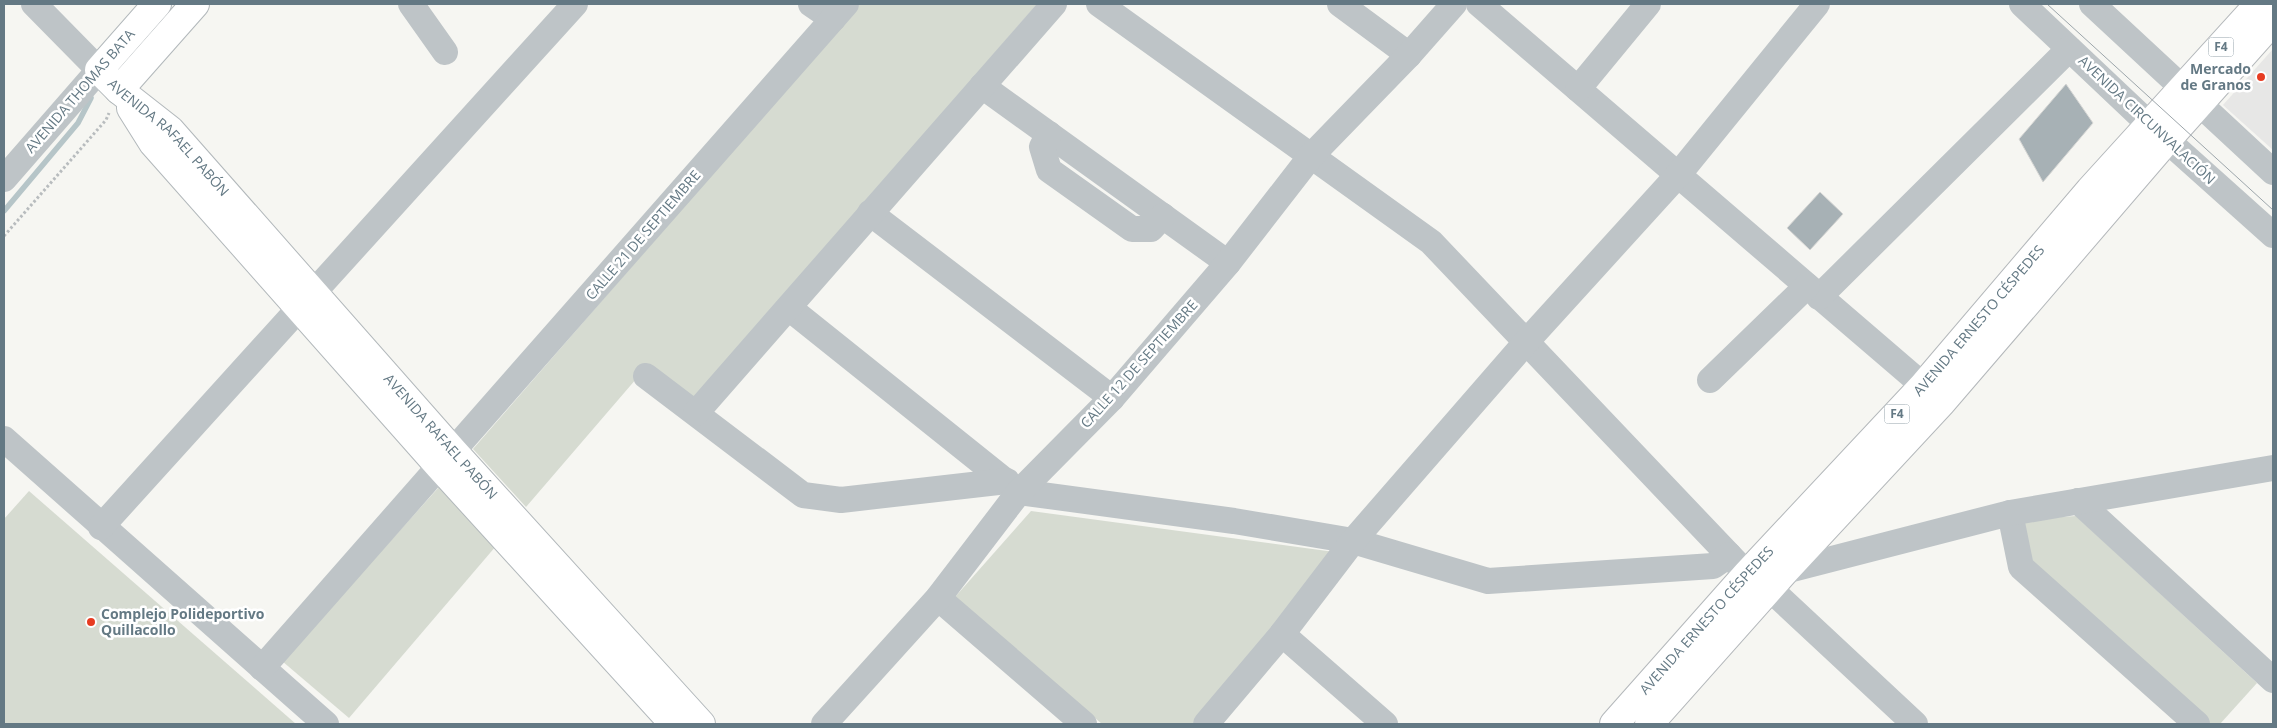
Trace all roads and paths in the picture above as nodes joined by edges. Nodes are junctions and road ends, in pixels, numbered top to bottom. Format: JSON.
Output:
{"nodes":[{"id":1,"x":34,"y":4,"type":"edge"},
{"id":2,"x":157,"y":4,"type":"edge"},
{"id":3,"x":196,"y":4,"type":"edge"},
{"id":4,"x":411,"y":4,"type":"edge"},
{"id":5,"x":575,"y":4,"type":"edge"},
{"id":6,"x":811,"y":4,"type":"edge"},
{"id":7,"x":1054,"y":4,"type":"edge"},
{"id":8,"x":1099,"y":4,"type":"edge"},
{"id":9,"x":1340,"y":4,"type":"edge"},
{"id":10,"x":1454,"y":4,"type":"edge"},
{"id":11,"x":1479,"y":4,"type":"edge"},
{"id":12,"x":1648,"y":4,"type":"edge"},
{"id":13,"x":1816,"y":4,"type":"edge"},
{"id":14,"x":2022,"y":4,"type":"edge"},
{"id":15,"x":2092,"y":4,"type":"edge"},
{"id":16,"x":2259,"y":4,"type":"edge"},
{"id":17,"x":839,"y":11,"type":"edge"},
{"id":18,"x":2273,"y":21,"type":"edge"},
{"id":19,"x":2069,"y":49,"type":"junction"},
{"id":20,"x":445,"y":52,"type":"dead end"},
{"id":21,"x":1409,"y":55,"type":"junction"},
{"id":22,"x":99,"y":70,"type":"junction"},
{"id":23,"x":982,"y":86,"type":"junction"},
{"id":24,"x":1578,"y":89,"type":"junction"},
{"id":25,"x":119,"y":90,"type":"junction"},
{"id":26,"x":2191,"y":97,"type":"junction"},
{"id":27,"x":2158,"y":132,"type":"junction"},
{"id":28,"x":1311,"y":156,"type":"junction"},
{"id":29,"x":2273,"y":172,"type":"edge"},
{"id":30,"x":1678,"y":175,"type":"junction"},
{"id":31,"x":4,"y":178,"type":"edge"},
{"id":32,"x":870,"y":213,"type":"junction"},
{"id":33,"x":2273,"y":235,"type":"edge"},
{"id":34,"x":4,"y":236,"type":"edge"},
{"id":35,"x":1228,"y":263,"type":"junction"},
{"id":36,"x":1813,"y":291,"type":"junction"},
{"id":37,"x":307,"y":300,"type":"junction"},
{"id":38,"x":788,"y":308,"type":"junction"},
{"id":39,"x":1527,"y":341,"type":"junction"},
{"id":40,"x":646,"y":376,"type":"dead end"},
{"id":41,"x":1710,"y":380,"type":"dead end"},
{"id":42,"x":1933,"y":394,"type":"junction"},
{"id":43,"x":1112,"y":398,"type":"junction"},
{"id":44,"x":696,"y":413,"type":"junction"},
{"id":45,"x":4,"y":439,"type":"edge"},
{"id":46,"x":446,"y":458,"type":"junction"},
{"id":47,"x":2273,"y":468,"type":"edge"},
{"id":48,"x":1013,"y":487,"type":"junction"},
{"id":49,"x":2078,"y":502,"type":"junction"},
{"id":50,"x":2010,"y":513,"type":"junction"},
{"id":51,"x":101,"y":527,"type":"junction"},
{"id":52,"x":1353,"y":541,"type":"junction"},
{"id":53,"x":1757,"y":572,"type":"junction"},
{"id":54,"x":938,"y":598,"type":"junction"},
{"id":55,"x":1282,"y":634,"type":"junction"},
{"id":56,"x":262,"y":668,"type":"junction"},
{"id":57,"x":2273,"y":680,"type":"edge"},
{"id":58,"x":1654,"y":715,"type":"edge"},
{"id":59,"x":326,"y":724,"type":"edge"},
{"id":60,"x":674,"y":724,"type":"edge"},
{"id":61,"x":701,"y":724,"type":"edge"},
{"id":62,"x":824,"y":724,"type":"edge"},
{"id":63,"x":1084,"y":724,"type":"edge"},
{"id":64,"x":1206,"y":724,"type":"edge"},
{"id":65,"x":1385,"y":724,"type":"edge"},
{"id":66,"x":1614,"y":724,"type":"edge"},
{"id":67,"x":1915,"y":724,"type":"edge"},
{"id":68,"x":2197,"y":724,"type":"edge"}],
"edges":[{"from":1,"to":22,"type":"street"},
{"from":2,"to":22,"type":"main road","name":"AVENIDA THOMAS BATA"},
{"from":3,"to":25,"type":"main road","name":"AVENIDA THOMAS BATA"},
{"from":4,"to":20,"type":"street"},
{"from":5,"to":37,"type":"street"},
{"from":6,"to":17,"type":"street"},
{"from":7,"to":23,"type":"street"},
{"from":8,"to":28,"type":"street"},
{"from":9,"to":21,"type":"street"},
{"from":10,"to":21,"type":"street","name":"CALLE 12 DE SEPTIEMBRE"},
{"from":11,"to":24,"type":"street"},
{"from":12,"to":24,"type":"street"},
{"from":13,"to":30,"type":"street"},
{"from":14,"to":19,"type":"street","name":"AVENIDA CIRCUNVALACIÓN"},
{"from":15,"to":26,"type":"street"},
{"from":16,"to":26,"type":"main road","name":"AVENIDA ERNESTO CÉSPEDES","number":"F4"},
{"from":17,"to":46,"type":"street","name":"CALLE 21 DE SEPTIEMBRE"},
{"from":18,"to":26,"type":"main road","name":"AVENIDA ERNESTO CÉSPEDES","number":"F4"},
{"from":19,"to":27,"type":"street","name":"AVENIDA CIRCUNVALACIÓN"},
{"from":19,"to":36,"type":"street"},
{"from":21,"to":28,"type":"street","name":"CALLE 12 DE SEPTIEMBRE"},
{"from":22,"to":25,"type":"main road","name":"AVENIDA RAFAEL PABÓN"},
{"from":22,"to":31,"type":"street","name":"AVENIDA THOMAS BATA"},
{"from":23,"to":32,"type":"street"},
{"from":23,"to":35,"type":"street"},
{"from":24,"to":30,"type":"street"},
{"from":25,"to":34,"type":"path","name":"AVENIDA THOMAS BATA"},
{"from":25,"to":37,"type":"main road","name":"AVENIDA RAFAEL PABÓN"},
{"from":26,"to":27,"type":"main road","name":"AVENIDA ERNESTO CÉSPEDES","number":"F4"},
{"from":26,"to":29,"type":"street"},
{"from":27,"to":33,"type":"street","name":"AVENIDA CIRCUNVALACIÓN"},
{"from":27,"to":42,"type":"main road","name":"AVENIDA ERNESTO CÉSPEDES","number":"F4"},
{"from":28,"to":35,"type":"street","name":"CALLE 12 DE SEPTIEMBRE"},
{"from":28,"to":39,"type":"street"},
{"from":30,"to":36,"type":"street"},
{"from":30,"to":39,"type":"street"},
{"from":32,"to":38,"type":"street"},
{"from":32,"to":43,"type":"street"},
{"from":35,"to":43,"type":"street","name":"CALLE 12 DE SEPTIEMBRE"},
{"from":36,"to":41,"type":"street"},
{"from":36,"to":42,"type":"street"},
{"from":37,"to":46,"type":"main road","name":"AVENIDA RAFAEL PABÓN"},
{"from":37,"to":51,"type":"street"},
{"from":38,"to":44,"type":"street"},
{"from":38,"to":48,"type":"street"},
{"from":39,"to":52,"type":"street"},
{"from":39,"to":53,"type":"street"},
{"from":40,"to":44,"type":"street"},
{"from":42,"to":53,"type":"main road","name":"AVENIDA ERNESTO CÉSPEDES","number":"F4"},
{"from":42,"to":53,"type":"main road","name":"AVENIDA ERNESTO CÉSPEDES","number":"F4"},
{"from":43,"to":48,"type":"street","name":"CALLE 12 DE SEPTIEMBRE"},
{"from":44,"to":48,"type":"street"},
{"from":45,"to":51,"type":"street"},
{"from":46,"to":56,"type":"street","name":"CALLE 21 DE SEPTIEMBRE"},
{"from":46,"to":60,"type":"main road","name":"AVENIDA RAFAEL PABÓN"},
{"from":46,"to":61,"type":"main road","name":"AVENIDA RAFAEL PABÓN"},
{"from":47,"to":49,"type":"street"},
{"from":48,"to":52,"type":"street"},
{"from":48,"to":54,"type":"street","name":"CALLE 12 DE SEPTIEMBRE"},
{"from":49,"to":50,"type":"street"},
{"from":49,"to":57,"type":"street"},
{"from":50,"to":53,"type":"street"},
{"from":50,"to":68,"type":"street"},
{"from":51,"to":56,"type":"street"},
{"from":52,"to":53,"type":"street"},
{"from":52,"to":55,"type":"street"},
{"from":53,"to":58,"type":"main road","name":"AVENIDA ERNESTO CÉSPEDES","number":"F4"},
{"from":53,"to":67,"type":"street"},
{"from":54,"to":62,"type":"street","name":"CALLE 12 DE SEPTIEMBRE"},
{"from":54,"to":63,"type":"street"},
{"from":55,"to":64,"type":"street"},
{"from":55,"to":65,"type":"street"},
{"from":56,"to":59,"type":"street"},
{"from":58,"to":66,"type":"main road","name":"AVENIDA ERNESTO CÉSPEDES","number":"F4"}]}
